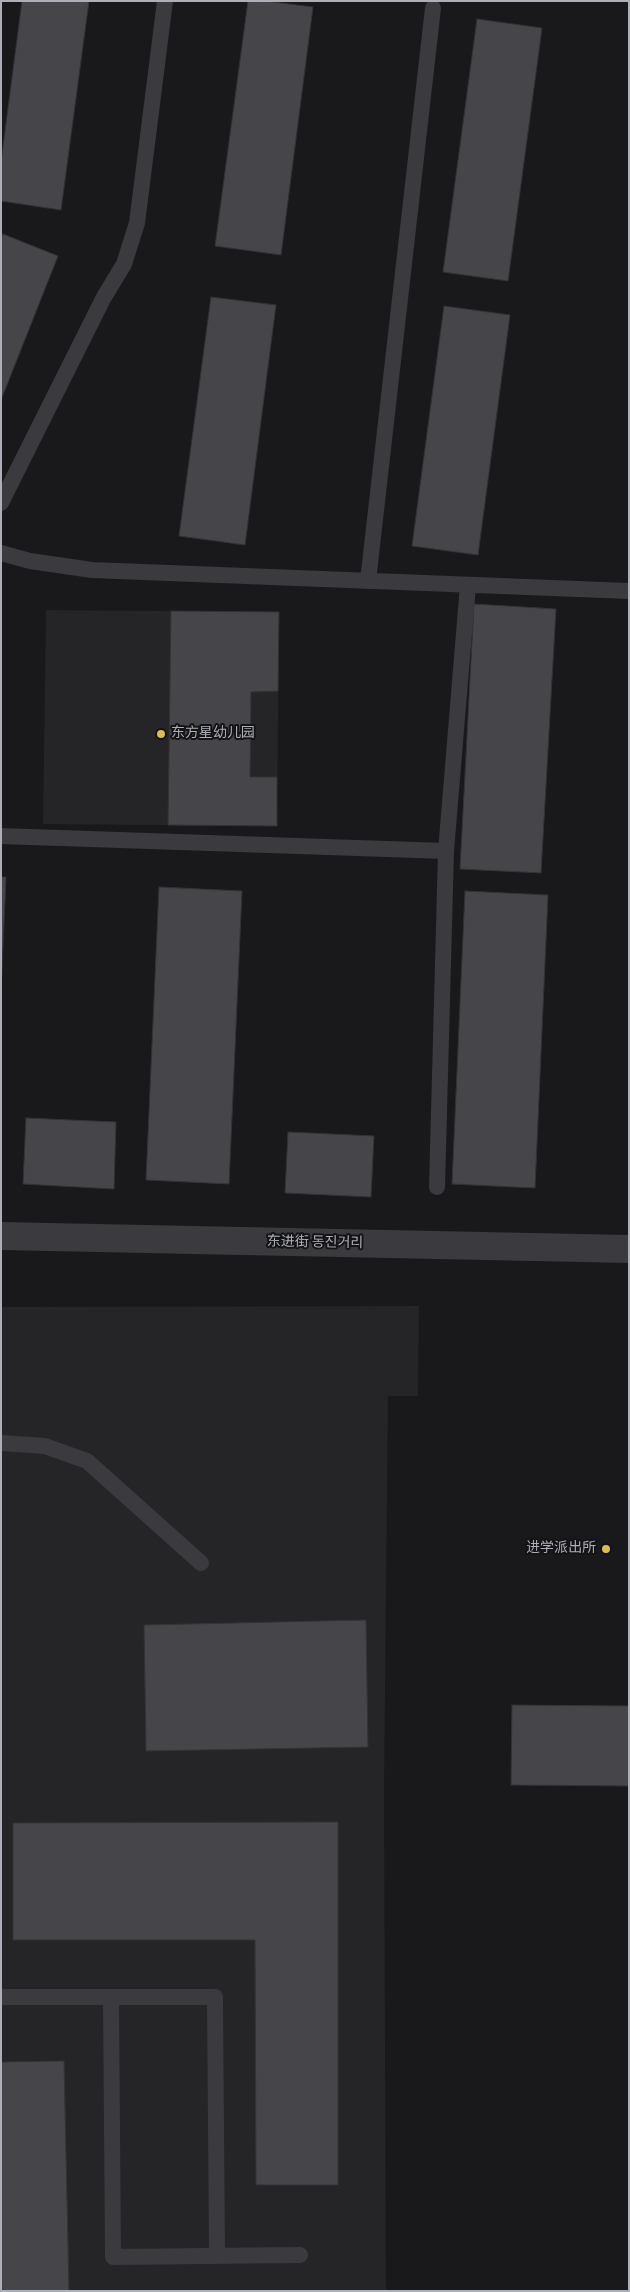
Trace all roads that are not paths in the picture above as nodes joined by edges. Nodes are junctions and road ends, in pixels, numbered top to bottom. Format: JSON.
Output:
{"nodes":[{"id":1,"x":164,"y":1,"type":"edge"},
{"id":2,"x":434,"y":8,"type":"dead end"},
{"id":3,"x":1,"y":503,"type":"edge"},
{"id":4,"x":1,"y":553,"type":"edge"},
{"id":5,"x":368,"y":581,"type":"junction"},
{"id":6,"x":468,"y":585,"type":"junction"},
{"id":7,"x":629,"y":591,"type":"edge"},
{"id":8,"x":1,"y":836,"type":"edge"},
{"id":9,"x":446,"y":851,"type":"junction"},
{"id":10,"x":437,"y":1187,"type":"dead end"},
{"id":11,"x":1,"y":1236,"type":"edge"},
{"id":12,"x":629,"y":1249,"type":"edge"},
{"id":13,"x":1,"y":1443,"type":"edge"},
{"id":14,"x":201,"y":1563,"type":"dead end"},
{"id":15,"x":1,"y":1997,"type":"edge"},
{"id":16,"x":111,"y":1997,"type":"junction"},
{"id":17,"x":300,"y":2255,"type":"dead end"},
{"id":18,"x":217,"y":2256,"type":"junction"}],
"edges":[{"from":1,"to":3,"type":"lane"},
{"from":2,"to":5,"type":"lane"},
{"from":4,"to":5,"type":"lane"},
{"from":5,"to":6,"type":"lane"},
{"from":6,"to":7,"type":"lane"},
{"from":6,"to":9,"type":"lane"},
{"from":8,"to":9,"type":"lane"},
{"from":9,"to":10,"type":"lane"},
{"from":11,"to":12,"type":"street","name":"东进街 동진거리"},
{"from":13,"to":14,"type":"lane"},
{"from":15,"to":16,"type":"lane"},
{"from":16,"to":18,"type":"lane"},
{"from":16,"to":18,"type":"lane"},
{"from":17,"to":18,"type":"lane"}]}
